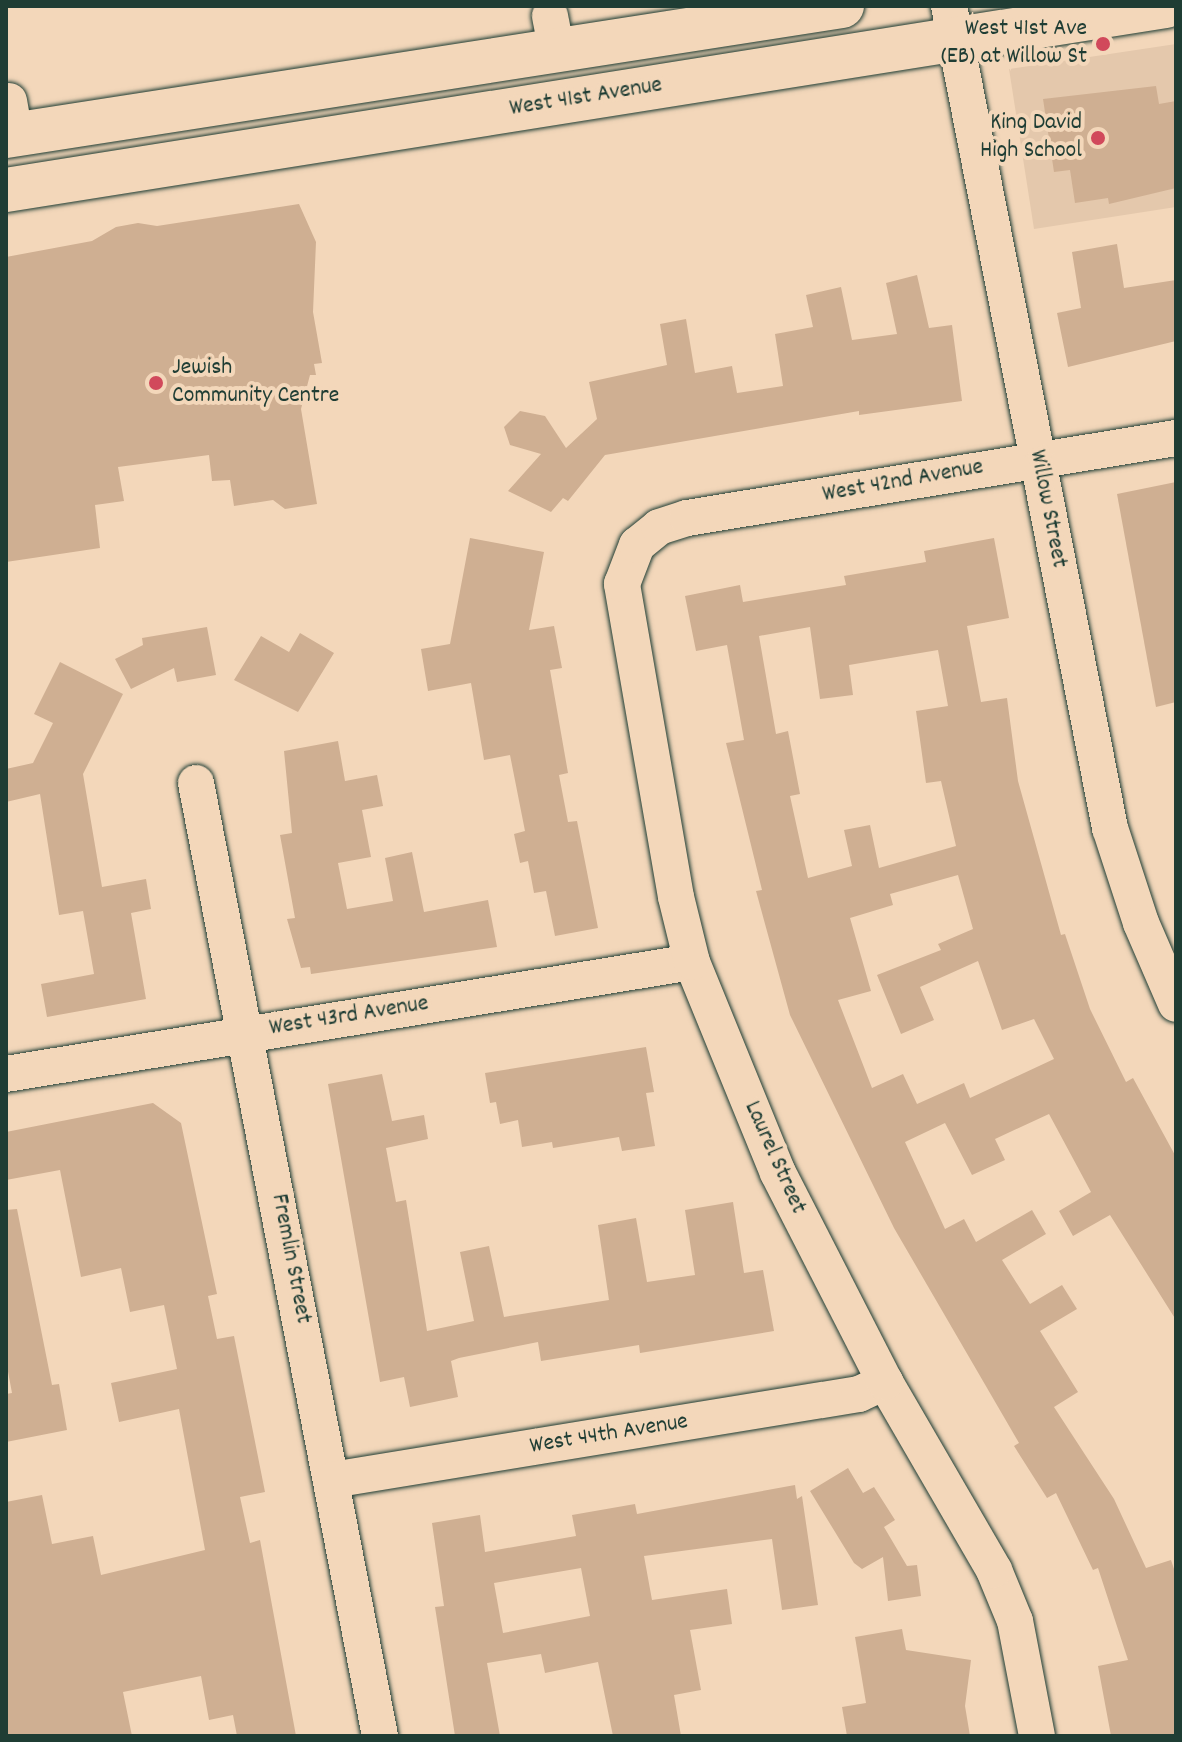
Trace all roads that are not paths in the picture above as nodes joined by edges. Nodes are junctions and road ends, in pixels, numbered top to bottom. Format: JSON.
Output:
{"nodes":[{"id":1,"x":842,"y":6,"type":"edge"},
{"id":2,"x":1165,"y":6,"type":"edge"},
{"id":3,"x":952,"y":23,"type":"edge"},
{"id":4,"x":554,"y":34,"type":"junction"},
{"id":5,"x":565,"y":101,"type":"junction"},
{"id":6,"x":10,"y":124,"type":"edge"},
{"id":7,"x":15,"y":188,"type":"edge"},
{"id":8,"x":1176,"y":438,"type":"edge"},
{"id":9,"x":1037,"y":459,"type":"junction"},
{"id":10,"x":637,"y":545,"type":"joint"},
{"id":11,"x":196,"y":783,"type":"dead end"},
{"id":12,"x":692,"y":962,"type":"junction"},
{"id":13,"x":1176,"y":1004,"type":"edge"},
{"id":14,"x":246,"y":1033,"type":"junction"},
{"id":15,"x":6,"y":1074,"type":"edge"},
{"id":16,"x":885,"y":1382,"type":"junction"},
{"id":17,"x":332,"y":1480,"type":"junction"},
{"id":18,"x":380,"y":1736,"type":"edge"},
{"id":19,"x":1037,"y":1736,"type":"edge"}],
"edges":[{"from":1,"to":4,"type":"main road","name":"West 41st Avenue"},
{"from":2,"to":3,"type":"main road","name":"West 41st Avenue"},
{"from":3,"to":5,"type":"main road","name":"West 41st Avenue"},
{"from":3,"to":9,"type":"street","name":"Willow Street"},
{"from":4,"to":5,"type":"main road"},
{"from":4,"to":6,"type":"main road","name":"West 41st Avenue"},
{"from":5,"to":7,"type":"main road","name":"West 41st Avenue"},
{"from":6,"to":7,"type":"main road"},
{"from":8,"to":9,"type":"street","name":"West 42nd Avenue"},
{"from":9,"to":10,"type":"street","name":"West 42nd Avenue"},
{"from":9,"to":13,"type":"street","name":"Willow Street"},
{"from":10,"to":12,"type":"street","name":"Laurel Street"},
{"from":11,"to":14,"type":"street","name":"Fremlin Street"},
{"from":12,"to":14,"type":"street","name":"West 43rd Avenue"},
{"from":12,"to":16,"type":"street","name":"Laurel Street"},
{"from":14,"to":15,"type":"street","name":"West 43rd Avenue"},
{"from":14,"to":17,"type":"street","name":"Fremlin Street"},
{"from":16,"to":17,"type":"street","name":"West 44th Avenue"},
{"from":16,"to":19,"type":"street","name":"Laurel Street"},
{"from":17,"to":18,"type":"street","name":"Fremlin Street"}]}
